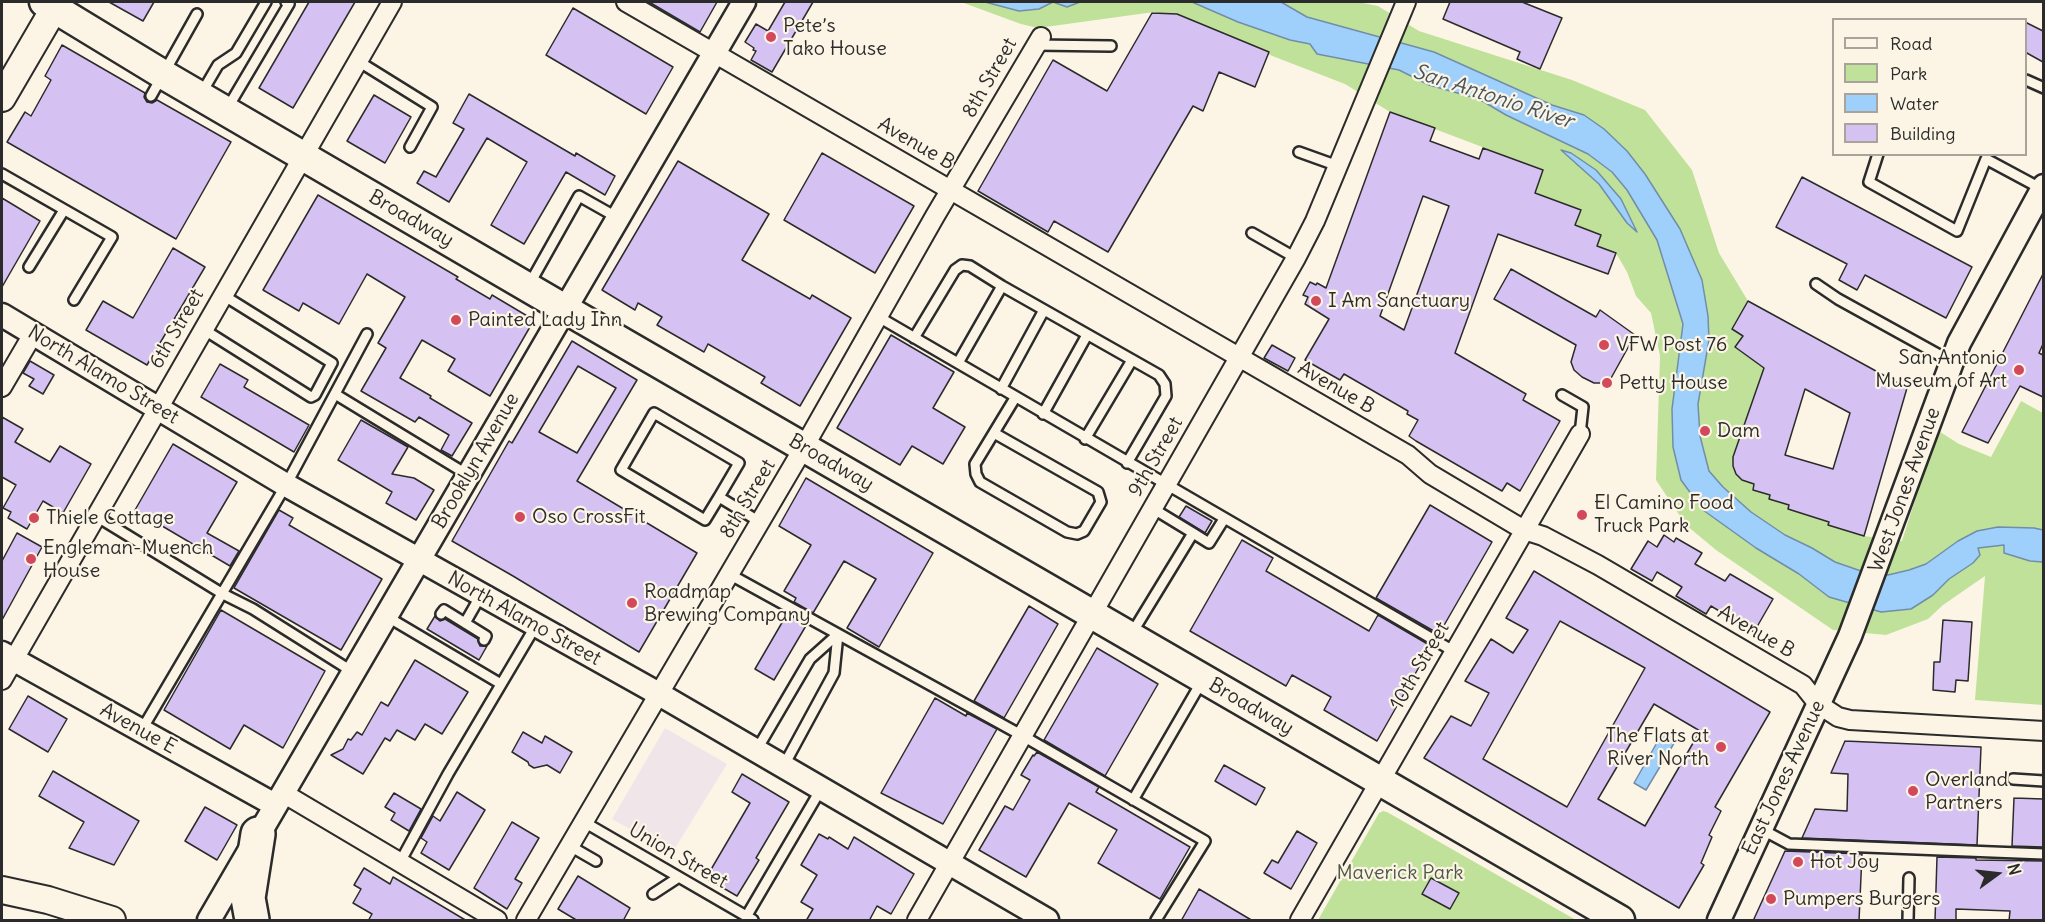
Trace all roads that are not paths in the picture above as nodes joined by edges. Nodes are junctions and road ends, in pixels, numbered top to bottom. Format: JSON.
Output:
{"nodes":[{"id":1,"x":266,"y":2,"type":"edge"},
{"id":2,"x":286,"y":2,"type":"edge"},
{"id":3,"x":392,"y":2,"type":"edge"},
{"id":4,"x":626,"y":2,"type":"edge"},
{"id":5,"x":744,"y":2,"type":"edge"},
{"id":6,"x":1406,"y":2,"type":"edge"},
{"id":7,"x":52,"y":3,"type":"edge"},
{"id":8,"x":197,"y":14,"type":"dead end"},
{"id":9,"x":1038,"y":41,"type":"joint"},
{"id":10,"x":1111,"y":46,"type":"dead end"},
{"id":11,"x":714,"y":52,"type":"junction"},
{"id":12,"x":358,"y":61,"type":"junction"},
{"id":13,"x":2027,"y":81,"type":"edge"},
{"id":14,"x":157,"y":86,"type":"junction"},
{"id":15,"x":2043,"y":88,"type":"edge"},
{"id":16,"x":200,"y":96,"type":"junction"},
{"id":17,"x":2,"y":98,"type":"edge"},
{"id":18,"x":226,"y":111,"type":"junction"},
{"id":19,"x":410,"y":147,"type":"dead end"},
{"id":20,"x":1299,"y":152,"type":"dead end"},
{"id":21,"x":303,"y":156,"type":"junction"},
{"id":22,"x":1877,"y":156,"type":"edge"},
{"id":23,"x":1338,"y":166,"type":"junction"},
{"id":24,"x":2,"y":174,"type":"edge"},
{"id":25,"x":2043,"y":188,"type":"edge"},
{"id":26,"x":951,"y":191,"type":"junction"},
{"id":27,"x":64,"y":210,"type":"junction"},
{"id":28,"x":618,"y":218,"type":"junction"},
{"id":29,"x":1252,"y":233,"type":"dead end"},
{"id":30,"x":1296,"y":258,"type":"junction"},
{"id":31,"x":29,"y":267,"type":"dead end"},
{"id":32,"x":1816,"y":284,"type":"dead end"},
{"id":33,"x":1002,"y":286,"type":"junction"},
{"id":34,"x":527,"y":287,"type":"junction"},
{"id":35,"x":223,"y":295,"type":"junction"},
{"id":36,"x":74,"y":300,"type":"dead end"},
{"id":37,"x":565,"y":309,"type":"junction"},
{"id":38,"x":1044,"y":310,"type":"junction"},
{"id":39,"x":2,"y":315,"type":"edge"},
{"id":40,"x":877,"y":316,"type":"junction"},
{"id":41,"x":203,"y":329,"type":"junction"},
{"id":42,"x":33,"y":334,"type":"junction"},
{"id":43,"x":367,"y":334,"type":"dead end"},
{"id":44,"x":1087,"y":335,"type":"junction"},
{"id":45,"x":914,"y":338,"type":"junction"},
{"id":46,"x":1238,"y":357,"type":"junction"},
{"id":47,"x":1132,"y":360,"type":"junction"},
{"id":48,"x":1952,"y":362,"type":"junction"},
{"id":49,"x":958,"y":363,"type":"junction"},
{"id":50,"x":2,"y":387,"type":"edge"},
{"id":51,"x":1001,"y":389,"type":"junction"},
{"id":52,"x":335,"y":394,"type":"junction"},
{"id":53,"x":1562,"y":394,"type":"dead end"},
{"id":54,"x":1015,"y":398,"type":"junction"},
{"id":55,"x":157,"y":408,"type":"junction"},
{"id":56,"x":1043,"y":414,"type":"junction"},
{"id":57,"x":994,"y":433,"type":"junction"},
{"id":58,"x":1580,"y":434,"type":"joint"},
{"id":59,"x":1085,"y":439,"type":"junction"},
{"id":60,"x":804,"y":447,"type":"junction"},
{"id":61,"x":1127,"y":463,"type":"junction"},
{"id":62,"x":468,"y":475,"type":"junction"},
{"id":63,"x":286,"y":485,"type":"junction"},
{"id":64,"x":1166,"y":485,"type":"junction"},
{"id":65,"x":719,"y":497,"type":"junction"},
{"id":66,"x":1152,"y":507,"type":"junction"},
{"id":67,"x":96,"y":516,"type":"junction"},
{"id":68,"x":1224,"y":519,"type":"junction"},
{"id":69,"x":760,"y":522,"type":"junction"},
{"id":70,"x":1524,"y":530,"type":"junction"},
{"id":71,"x":1193,"y":533,"type":"junction"},
{"id":72,"x":418,"y":560,"type":"junction"},
{"id":73,"x":729,"y":574,"type":"junction"},
{"id":74,"x":223,"y":594,"type":"junction"},
{"id":75,"x":481,"y":595,"type":"junction"},
{"id":76,"x":441,"y":614,"type":"dead end"},
{"id":77,"x":1092,"y":614,"type":"junction"},
{"id":78,"x":386,"y":616,"type":"junction"},
{"id":79,"x":465,"y":623,"type":"junction"},
{"id":80,"x":536,"y":626,"type":"junction"},
{"id":81,"x":431,"y":631,"type":"dead end"},
{"id":82,"x":838,"y":634,"type":"junction"},
{"id":83,"x":1130,"y":636,"type":"junction"},
{"id":84,"x":1850,"y":636,"type":"joint"},
{"id":85,"x":441,"y":637,"type":"dead end"},
{"id":86,"x":425,"y":640,"type":"junction"},
{"id":87,"x":484,"y":640,"type":"dead end"},
{"id":88,"x":436,"y":646,"type":"junction"},
{"id":89,"x":462,"y":650,"type":"dead end"},
{"id":90,"x":1455,"y":652,"type":"junction"},
{"id":91,"x":7,"y":656,"type":"edge"},
{"id":92,"x":473,"y":656,"type":"dead end"},
{"id":93,"x":457,"y":659,"type":"junction"},
{"id":94,"x":468,"y":666,"type":"junction"},
{"id":95,"x":353,"y":672,"type":"junction"},
{"id":96,"x":1203,"y":679,"type":"junction"},
{"id":97,"x":2,"y":680,"type":"edge"},
{"id":98,"x":501,"y":684,"type":"junction"},
{"id":99,"x":659,"y":694,"type":"junction"},
{"id":100,"x":1818,"y":704,"type":"junction"},
{"id":101,"x":141,"y":731,"type":"junction"},
{"id":102,"x":2043,"y":731,"type":"edge"},
{"id":103,"x":1023,"y":736,"type":"junction"},
{"id":104,"x":756,"y":751,"type":"junction"},
{"id":105,"x":783,"y":767,"type":"junction"},
{"id":106,"x":2013,"y":779,"type":"dead end"},
{"id":107,"x":2043,"y":781,"type":"edge"},
{"id":108,"x":1380,"y":782,"type":"junction"},
{"id":109,"x":821,"y":789,"type":"junction"},
{"id":110,"x":279,"y":799,"type":"junction"},
{"id":111,"x":1133,"y":800,"type":"junction"},
{"id":112,"x":584,"y":822,"type":"junction"},
{"id":113,"x":1761,"y":829,"type":"junction"},
{"id":114,"x":258,"y":834,"type":"junction"},
{"id":115,"x":570,"y":846,"type":"junction"},
{"id":116,"x":2043,"y":854,"type":"edge"},
{"id":117,"x":596,"y":861,"type":"dead end"},
{"id":118,"x":399,"y":864,"type":"junction"},
{"id":119,"x":950,"y":864,"type":"junction"},
{"id":120,"x":679,"y":877,"type":"junction"},
{"id":121,"x":1909,"y":878,"type":"dead end"},
{"id":122,"x":2,"y":890,"type":"edge"},
{"id":123,"x":653,"y":894,"type":"dead end"},
{"id":124,"x":750,"y":919,"type":"edge"},
{"id":125,"x":112,"y":921,"type":"edge"},
{"id":126,"x":209,"y":921,"type":"edge"},
{"id":127,"x":252,"y":921,"type":"edge"},
{"id":128,"x":497,"y":921,"type":"edge"},
{"id":129,"x":526,"y":921,"type":"edge"},
{"id":130,"x":917,"y":921,"type":"edge"},
{"id":131,"x":1047,"y":921,"type":"edge"},
{"id":132,"x":1156,"y":921,"type":"edge"},
{"id":133,"x":1300,"y":921,"type":"edge"},
{"id":134,"x":1620,"y":921,"type":"edge"},
{"id":135,"x":1719,"y":921,"type":"edge"},
{"id":136,"x":1908,"y":921,"type":"edge"}],
"edges":[{"from":1,"to":16,"type":"lane"},
{"from":2,"to":18,"type":"lane"},
{"from":3,"to":12,"type":"street","name":"6th Street"},
{"from":4,"to":11,"type":"street","name":"Avenue B"},
{"from":5,"to":11,"type":"street","name":"Brooklyn Avenue"},
{"from":6,"to":23,"type":"street","name":"9th Street"},
{"from":7,"to":14,"type":"main road","name":"Broadway"},
{"from":7,"to":17,"type":"main road"},
{"from":8,"to":14,"type":"lane"},
{"from":9,"to":10,"type":"lane"},
{"from":9,"to":26,"type":"street","name":"8th Street"},
{"from":11,"to":26,"type":"street","name":"Avenue B"},
{"from":11,"to":28,"type":"street","name":"Brooklyn Avenue"},
{"from":12,"to":19,"type":"lane"},
{"from":12,"to":21,"type":"street","name":"6th Street"},
{"from":13,"to":15,"type":"lane"},
{"from":14,"to":16,"type":"main road","name":"Broadway"},
{"from":16,"to":18,"type":"main road","name":"Broadway"},
{"from":18,"to":21,"type":"main road","name":"Broadway"},
{"from":20,"to":23,"type":"lane"},
{"from":21,"to":34,"type":"main road","name":"Broadway"},
{"from":21,"to":35,"type":"street","name":"6th Street"},
{"from":22,"to":25,"type":"lane"},
{"from":23,"to":30,"type":"street","name":"9th Street"},
{"from":24,"to":27,"type":"lane"},
{"from":25,"to":48,"type":"street","name":"West Jones Avenue"},
{"from":26,"to":40,"type":"street","name":"8th Street"},
{"from":26,"to":46,"type":"street","name":"Avenue B"},
{"from":27,"to":31,"type":"lane"},
{"from":27,"to":36,"type":"lane"},
{"from":28,"to":34,"type":"lane"},
{"from":28,"to":37,"type":"street","name":"Brooklyn Avenue"},
{"from":29,"to":30,"type":"lane"},
{"from":30,"to":46,"type":"street","name":"9th Street"},
{"from":32,"to":48,"type":"lane"},
{"from":33,"to":38,"type":"lane"},
{"from":33,"to":45,"type":"lane"},
{"from":33,"to":49,"type":"lane"},
{"from":34,"to":37,"type":"main road","name":"Broadway"},
{"from":35,"to":41,"type":"street","name":"6th Street"},
{"from":35,"to":41,"type":"lane"},
{"from":37,"to":60,"type":"main road","name":"Broadway"},
{"from":37,"to":62,"type":"street","name":"Brooklyn Avenue"},
{"from":38,"to":44,"type":"lane"},
{"from":38,"to":51,"type":"lane"},
{"from":39,"to":42,"type":"street","name":"North Alamo Street"},
{"from":40,"to":45,"type":"lane"},
{"from":40,"to":60,"type":"street","name":"8th Street"},
{"from":41,"to":55,"type":"street","name":"6th Street"},
{"from":42,"to":50,"type":"street"},
{"from":42,"to":55,"type":"street","name":"North Alamo Street"},
{"from":43,"to":52,"type":"lane"},
{"from":44,"to":47,"type":"lane"},
{"from":44,"to":56,"type":"lane"},
{"from":45,"to":49,"type":"lane"},
{"from":46,"to":64,"type":"street","name":"9th Street"},
{"from":46,"to":70,"type":"street","name":"Avenue B"},
{"from":47,"to":59,"type":"lane"},
{"from":47,"to":61,"type":"lane"},
{"from":48,"to":84,"type":"street","name":"West Jones Avenue"},
{"from":49,"to":51,"type":"lane"},
{"from":51,"to":54,"type":"lane"},
{"from":52,"to":62,"type":"lane"},
{"from":52,"to":63,"type":"lane"},
{"from":53,"to":58,"type":"lane"},
{"from":54,"to":56,"type":"lane"},
{"from":54,"to":57,"type":"lane"},
{"from":55,"to":63,"type":"street","name":"North Alamo Street"},
{"from":55,"to":67,"type":"street","name":"6th Street"},
{"from":56,"to":59,"type":"lane"},
{"from":57,"to":57,"type":"lane"},
{"from":58,"to":70,"type":"street","name":"10th Street"},
{"from":59,"to":61,"type":"lane"},
{"from":60,"to":69,"type":"street","name":"8th Street"},
{"from":60,"to":77,"type":"main road","name":"Broadway"},
{"from":61,"to":64,"type":"lane"},
{"from":62,"to":72,"type":"street","name":"Brooklyn Avenue"},
{"from":63,"to":72,"type":"street","name":"North Alamo Street"},
{"from":63,"to":74,"type":"lane"},
{"from":64,"to":66,"type":"street","name":"9th Street"},
{"from":64,"to":68,"type":"lane"},
{"from":65,"to":65,"type":"lane"},
{"from":65,"to":69,"type":"lane"},
{"from":66,"to":71,"type":"lane"},
{"from":66,"to":77,"type":"street","name":"9th Street"},
{"from":67,"to":74,"type":"lane"},
{"from":67,"to":91,"type":"street","name":"6th Street"},
{"from":68,"to":71,"type":"lane"},
{"from":68,"to":90,"type":"lane"},
{"from":69,"to":73,"type":"street","name":"8th Street"},
{"from":70,"to":90,"type":"street","name":"10th Street"},
{"from":70,"to":100,"type":"street","name":"Avenue B"},
{"from":71,"to":83,"type":"lane"},
{"from":72,"to":75,"type":"street","name":"North Alamo Street"},
{"from":72,"to":78,"type":"street","name":"Brooklyn Avenue"},
{"from":73,"to":82,"type":"lane"},
{"from":73,"to":99,"type":"street","name":"8th Street"},
{"from":74,"to":95,"type":"lane"},
{"from":74,"to":101,"type":"lane"},
{"from":75,"to":79,"type":"lane"},
{"from":75,"to":80,"type":"street","name":"North Alamo Street"},
{"from":76,"to":79,"type":"lane"},
{"from":77,"to":83,"type":"main road","name":"Broadway"},
{"from":77,"to":103,"type":"street","name":"9th Street"},
{"from":78,"to":86,"type":"lane"},
{"from":78,"to":95,"type":"street","name":"Brooklyn Avenue"},
{"from":79,"to":87,"type":"lane"},
{"from":80,"to":98,"type":"lane"},
{"from":80,"to":99,"type":"street","name":"North Alamo Street"},
{"from":81,"to":86,"type":"lane"},
{"from":82,"to":103,"type":"lane"},
{"from":82,"to":104,"type":"lane"},
{"from":82,"to":105,"type":"lane"},
{"from":83,"to":96,"type":"main road","name":"Broadway"},
{"from":84,"to":100,"type":"street","name":"East Jones Avenue"},
{"from":85,"to":88,"type":"lane"},
{"from":86,"to":88,"type":"lane"},
{"from":88,"to":93,"type":"lane"},
{"from":89,"to":93,"type":"lane"},
{"from":90,"to":108,"type":"street","name":"10th Street"},
{"from":91,"to":97,"type":"street","name":"6th Street"},
{"from":91,"to":101,"type":"street","name":"Avenue E"},
{"from":92,"to":94,"type":"lane"},
{"from":93,"to":94,"type":"lane"},
{"from":94,"to":98,"type":"lane"},
{"from":95,"to":110,"type":"street","name":"Brooklyn Avenue"},
{"from":96,"to":108,"type":"main road","name":"Broadway"},
{"from":96,"to":111,"type":"lane"},
{"from":98,"to":118,"type":"lane"},
{"from":99,"to":104,"type":"street","name":"North Alamo Street"},
{"from":99,"to":112,"type":"street","name":"8th Street"},
{"from":100,"to":102,"type":"street","name":"Avenue B"},
{"from":100,"to":113,"type":"street","name":"East Jones Avenue"},
{"from":101,"to":110,"type":"street","name":"Avenue E"},
{"from":103,"to":111,"type":"lane"},
{"from":103,"to":119,"type":"street","name":"9th Street"},
{"from":104,"to":105,"type":"street","name":"North Alamo Street"},
{"from":105,"to":109,"type":"street","name":"North Alamo Street"},
{"from":106,"to":107,"type":"lane"},
{"from":108,"to":133,"type":"street","name":"10th Street"},
{"from":108,"to":134,"type":"main road","name":"Broadway"},
{"from":109,"to":119,"type":"street","name":"North Alamo Street"},
{"from":109,"to":124,"type":"lane"},
{"from":110,"to":114,"type":"street","name":"Brooklyn Avenue"},
{"from":110,"to":118,"type":"street","name":"Avenue E"},
{"from":111,"to":132,"type":"lane"},
{"from":112,"to":115,"type":"street","name":"8th Street"},
{"from":112,"to":120,"type":"lane","name":"Union Street"},
{"from":113,"to":116,"type":"lane"},
{"from":113,"to":135,"type":"street","name":"East Jones Avenue"},
{"from":114,"to":126,"type":"street","name":"Brooklyn Avenue"},
{"from":114,"to":127,"type":"highway"},
{"from":115,"to":117,"type":"lane"},
{"from":115,"to":129,"type":"street","name":"8th Street"},
{"from":118,"to":128,"type":"street","name":"Avenue E"},
{"from":119,"to":130,"type":"street","name":"9th Street"},
{"from":119,"to":131,"type":"street","name":"North Alamo Street"},
{"from":120,"to":123,"type":"lane"},
{"from":120,"to":124,"type":"lane","name":"Union Street"},
{"from":121,"to":136,"type":"lane"},
{"from":122,"to":125,"type":"main road"}]}
